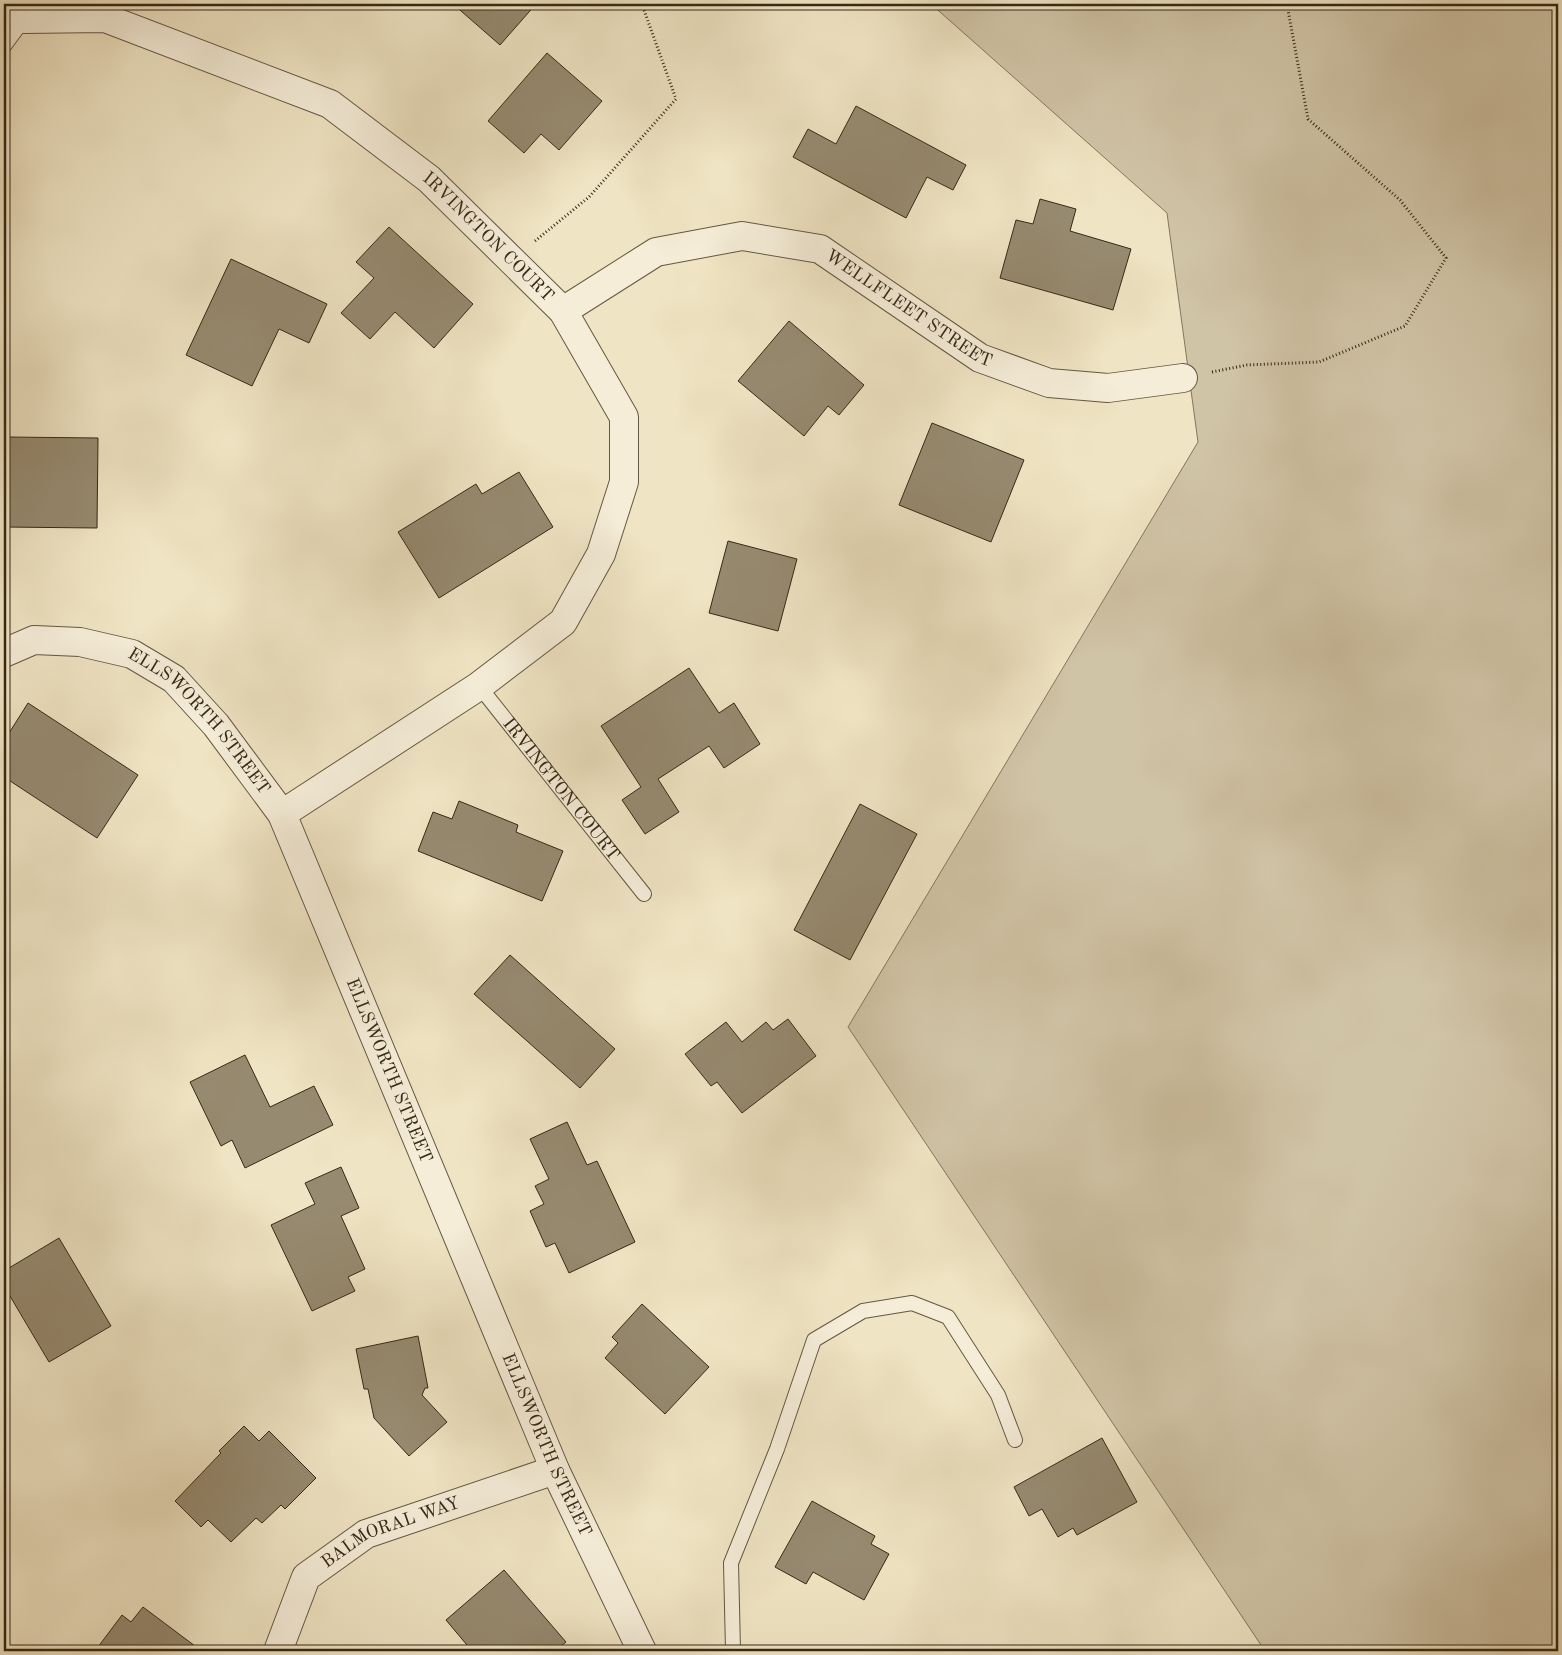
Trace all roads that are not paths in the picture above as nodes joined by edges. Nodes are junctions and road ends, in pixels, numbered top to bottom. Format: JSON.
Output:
{"nodes":[{"id":1,"x":16,"y":12,"type":"edge"},
{"id":2,"x":4,"y":46,"type":"edge"},
{"id":3,"x":563,"y":311,"type":"junction"},
{"id":4,"x":1183,"y":378,"type":"road end"},
{"id":5,"x":4,"y":653,"type":"edge"},
{"id":6,"x":479,"y":686,"type":"junction"},
{"id":7,"x":282,"y":814,"type":"junction"},
{"id":8,"x":644,"y":894,"type":"dead end"},
{"id":9,"x":1016,"y":1440,"type":"dead end"},
{"id":10,"x":555,"y":1470,"type":"junction"},
{"id":11,"x":278,"y":1651,"type":"edge"},
{"id":12,"x":642,"y":1651,"type":"edge"},
{"id":13,"x":734,"y":1651,"type":"edge"}],
"edges":[{"from":1,"to":2,"type":"lane"},
{"from":1,"to":3,"type":"street","name":"IRVINGTON COURT"},
{"from":3,"to":4,"type":"street","name":"WELLFLEET STREET"},
{"from":3,"to":6,"type":"street","name":"IRVINGTON COURT"},
{"from":5,"to":7,"type":"street","name":"ELLSWORTH STREET"},
{"from":6,"to":7,"type":"street","name":"IRVINGTON COURT"},
{"from":6,"to":8,"type":"lane","name":"IRVINGTON COURT"},
{"from":7,"to":10,"type":"street","name":"ELLSWORTH STREET"},
{"from":9,"to":13,"type":"lane"},
{"from":10,"to":11,"type":"street","name":"BALMORAL WAY"},
{"from":10,"to":12,"type":"street","name":"ELLSWORTH STREET"}]}
